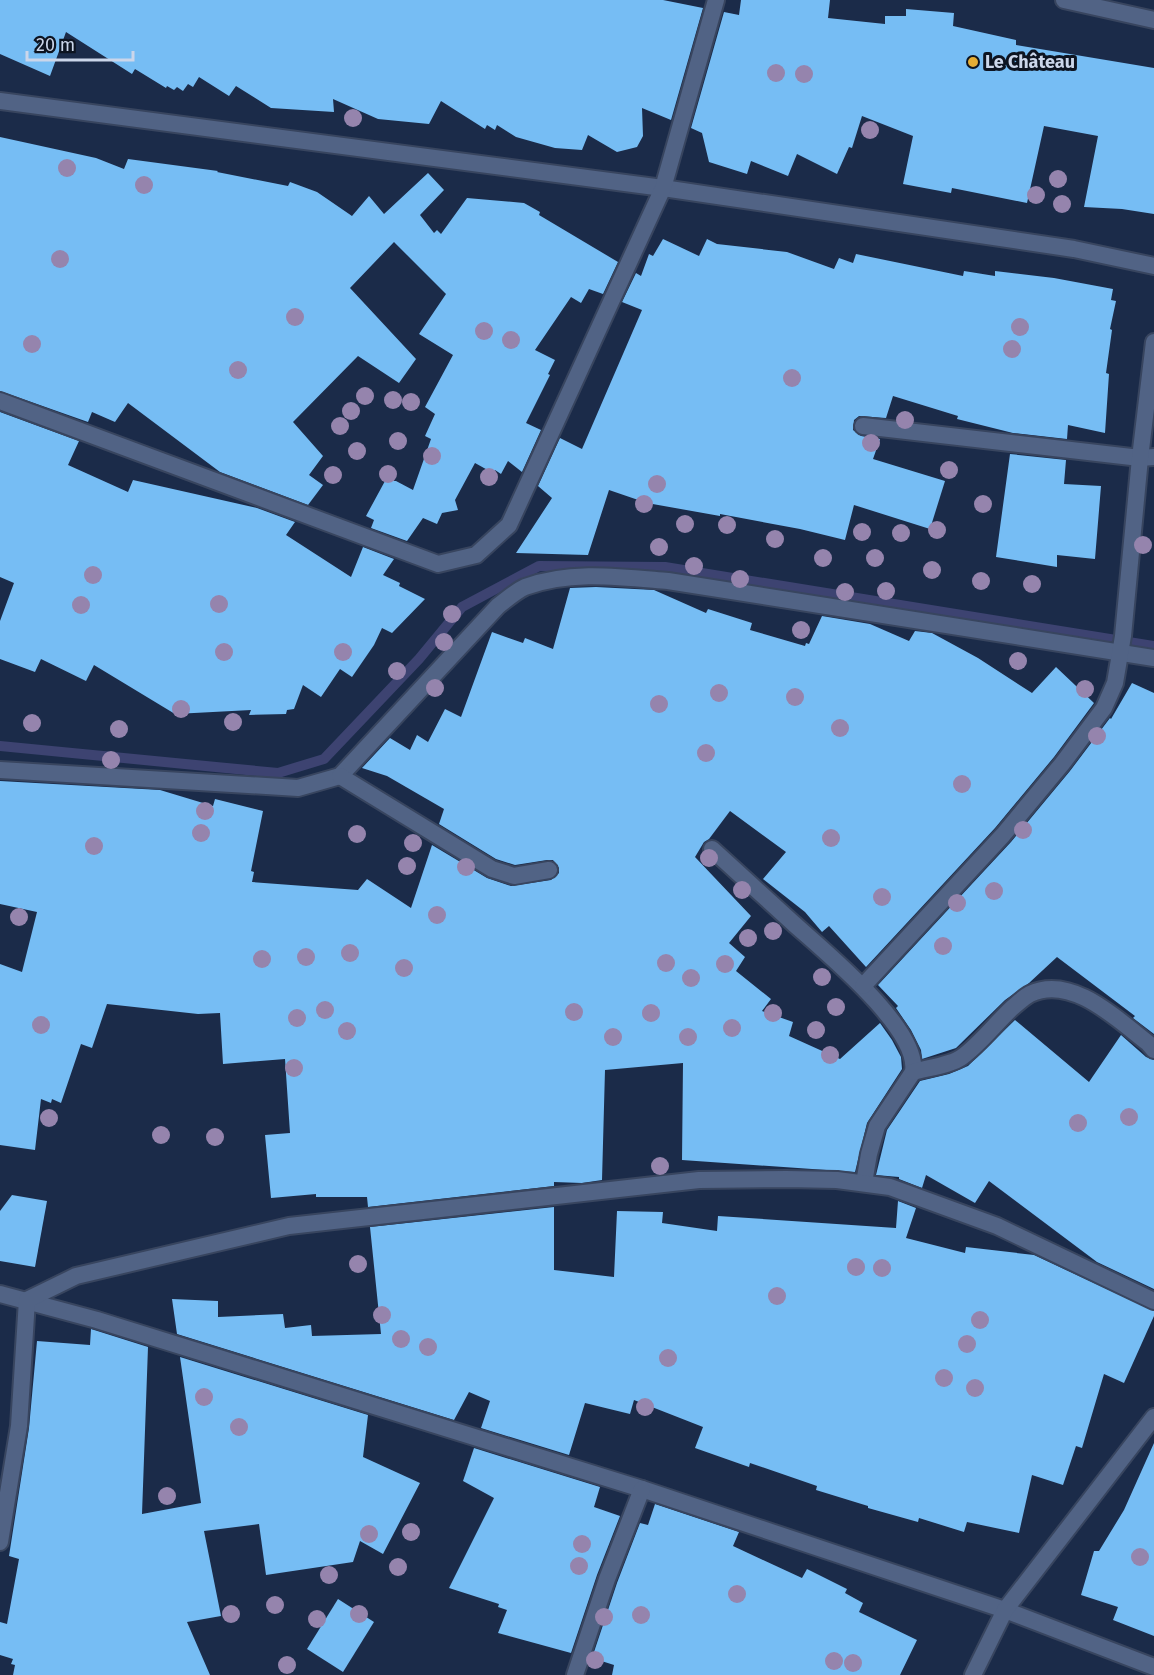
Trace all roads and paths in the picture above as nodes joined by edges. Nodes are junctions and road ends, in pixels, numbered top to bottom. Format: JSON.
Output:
{"nodes":[{"id":1,"x":716,"y":0,"type":"edge"},
{"id":2,"x":1064,"y":0,"type":"edge"},
{"id":3,"x":1154,"y":20,"type":"edge"},
{"id":4,"x":0,"y":101,"type":"edge"},
{"id":5,"x":663,"y":188,"type":"junction"},
{"id":6,"x":1154,"y":266,"type":"edge"},
{"id":7,"x":1154,"y":342,"type":"edge"},
{"id":8,"x":0,"y":401,"type":"edge"},
{"id":9,"x":863,"y":426,"type":"dead end"},
{"id":10,"x":1147,"y":458,"type":"edge"},
{"id":11,"x":1120,"y":653,"type":"junction"},
{"id":12,"x":1154,"y":658,"type":"edge"},
{"id":13,"x":0,"y":770,"type":"edge"},
{"id":14,"x":340,"y":776,"type":"junction"},
{"id":15,"x":712,"y":849,"type":"dead end"},
{"id":16,"x":549,"y":870,"type":"dead end"},
{"id":17,"x":863,"y":986,"type":"junction"},
{"id":18,"x":1154,"y":1050,"type":"edge"},
{"id":19,"x":913,"y":1072,"type":"junction"},
{"id":20,"x":864,"y":1183,"type":"junction"},
{"id":21,"x":0,"y":1294,"type":"edge"},
{"id":22,"x":27,"y":1300,"type":"junction"},
{"id":23,"x":1154,"y":1300,"type":"edge"},
{"id":24,"x":1154,"y":1417,"type":"edge"},
{"id":25,"x":642,"y":1488,"type":"junction"},
{"id":26,"x":0,"y":1542,"type":"edge"},
{"id":27,"x":1005,"y":1610,"type":"junction"},
{"id":28,"x":1154,"y":1667,"type":"edge"},
{"id":29,"x":575,"y":1675,"type":"edge"},
{"id":30,"x":973,"y":1675,"type":"edge"}],
"edges":[{"from":1,"to":5,"type":"street"},
{"from":2,"to":3,"type":"street"},
{"from":4,"to":5,"type":"street"},
{"from":5,"to":6,"type":"street"},
{"from":5,"to":8,"type":"street"},
{"from":7,"to":10,"type":"street"},
{"from":9,"to":10,"type":"street"},
{"from":10,"to":11,"type":"street"},
{"from":11,"to":12,"type":"street"},
{"from":11,"to":14,"type":"street"},
{"from":11,"to":17,"type":"street"},
{"from":13,"to":14,"type":"street"},
{"from":14,"to":16,"type":"street"},
{"from":15,"to":17,"type":"street"},
{"from":17,"to":19,"type":"street"},
{"from":18,"to":19,"type":"street"},
{"from":19,"to":20,"type":"street"},
{"from":20,"to":22,"type":"street"},
{"from":20,"to":23,"type":"street"},
{"from":21,"to":22,"type":"street"},
{"from":22,"to":25,"type":"street"},
{"from":22,"to":26,"type":"street"},
{"from":24,"to":27,"type":"street"},
{"from":25,"to":27,"type":"street"},
{"from":25,"to":29,"type":"street"},
{"from":27,"to":28,"type":"street"},
{"from":27,"to":30,"type":"street"}]}
